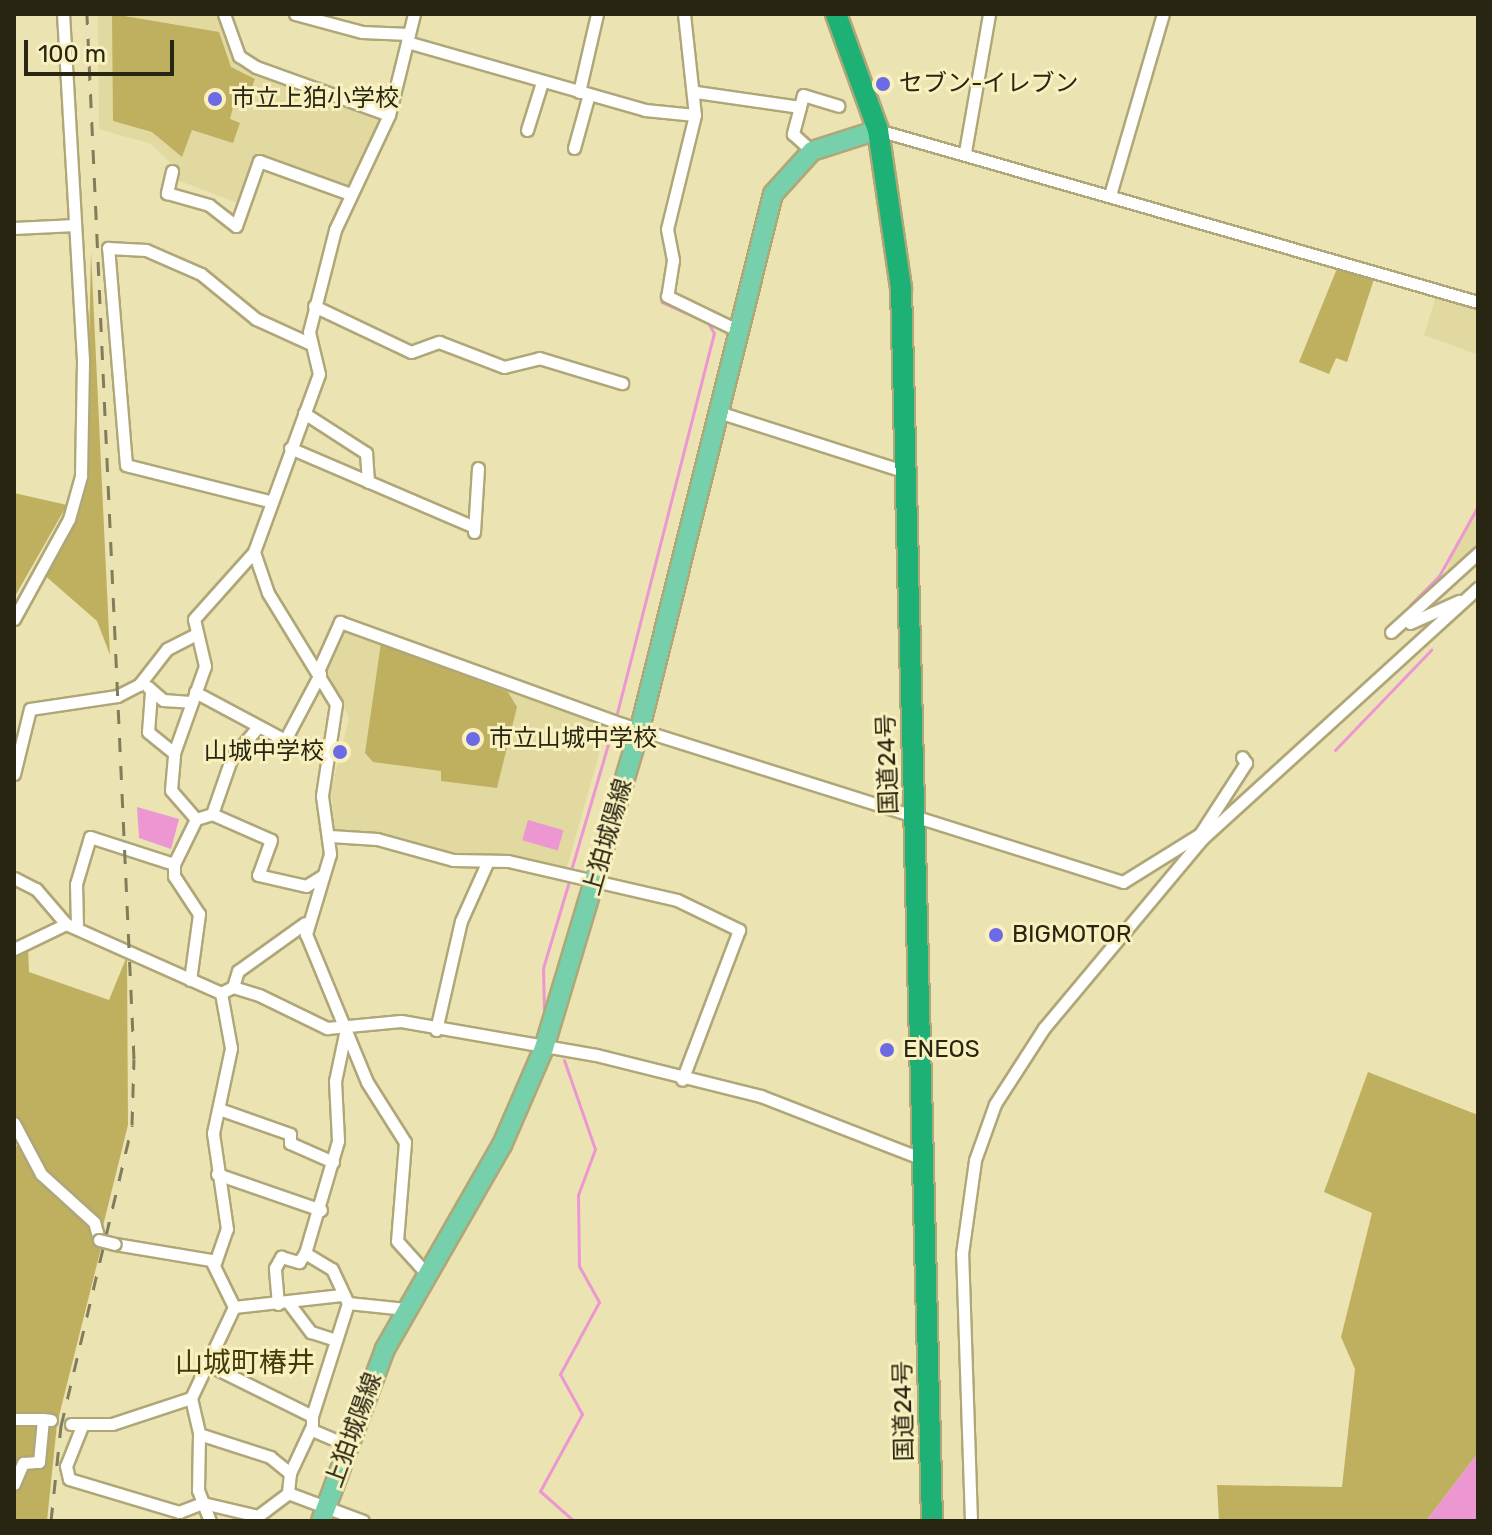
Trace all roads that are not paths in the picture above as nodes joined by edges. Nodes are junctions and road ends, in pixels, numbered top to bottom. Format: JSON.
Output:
{"nodes":[{"id":1,"x":63,"y":14,"type":"edge"},
{"id":2,"x":224,"y":14,"type":"edge"},
{"id":3,"x":295,"y":14,"type":"edge"},
{"id":4,"x":414,"y":14,"type":"edge"},
{"id":5,"x":597,"y":14,"type":"edge"},
{"id":6,"x":684,"y":14,"type":"edge"},
{"id":7,"x":836,"y":14,"type":"edge"},
{"id":8,"x":989,"y":14,"type":"edge"},
{"id":9,"x":1163,"y":14,"type":"edge"},
{"id":10,"x":310,"y":16,"type":"edge"},
{"id":11,"x":408,"y":38,"type":"junction"},
{"id":12,"x":542,"y":82,"type":"junction"},
{"id":13,"x":696,"y":92,"type":"junction"},
{"id":14,"x":584,"y":93,"type":"junction"},
{"id":15,"x":838,"y":106,"type":"dead end"},
{"id":16,"x":800,"y":107,"type":"junction"},
{"id":17,"x":389,"y":115,"type":"junction"},
{"id":18,"x":695,"y":115,"type":"junction"},
{"id":19,"x":527,"y":130,"type":"dead end"},
{"id":20,"x":878,"y":130,"type":"junction"},
{"id":21,"x":574,"y":148,"type":"dead end"},
{"id":22,"x":812,"y":151,"type":"junction"},
{"id":23,"x":965,"y":152,"type":"junction"},
{"id":24,"x":172,"y":171,"type":"dead end"},
{"id":25,"x":350,"y":194,"type":"junction"},
{"id":26,"x":1110,"y":195,"type":"junction"},
{"id":27,"x":75,"y":225,"type":"junction"},
{"id":28,"x":14,"y":228,"type":"edge"},
{"id":29,"x":1478,"y":302,"type":"edge"},
{"id":30,"x":314,"y":306,"type":"junction"},
{"id":31,"x":737,"y":330,"type":"junction"},
{"id":32,"x":309,"y":343,"type":"junction"},
{"id":33,"x":622,"y":383,"type":"dead end"},
{"id":34,"x":718,"y":412,"type":"junction"},
{"id":35,"x":304,"y":413,"type":"junction"},
{"id":36,"x":290,"y":448,"type":"junction"},
{"id":37,"x":478,"y":468,"type":"dead end"},
{"id":38,"x":906,"y":472,"type":"junction"},
{"id":39,"x":368,"y":482,"type":"junction"},
{"id":40,"x":269,"y":501,"type":"junction"},
{"id":41,"x":254,"y":552,"type":"junction"},
{"id":42,"x":1478,"y":553,"type":"edge"},
{"id":43,"x":1478,"y":588,"type":"edge"},
{"id":44,"x":1461,"y":601,"type":"junction"},
{"id":45,"x":14,"y":619,"type":"edge"},
{"id":46,"x":195,"y":635,"type":"junction"},
{"id":47,"x":319,"y":672,"type":"junction"},
{"id":48,"x":143,"y":680,"type":"junction"},
{"id":49,"x":151,"y":692,"type":"junction"},
{"id":50,"x":192,"y":697,"type":"junction"},
{"id":51,"x":30,"y":709,"type":"junction"},
{"id":52,"x":14,"y":710,"type":"edge"},
{"id":53,"x":640,"y":728,"type":"junction"},
{"id":54,"x":255,"y":730,"type":"junction"},
{"id":55,"x":174,"y":753,"type":"junction"},
{"id":56,"x":1242,"y":757,"type":"dead end"},
{"id":57,"x":14,"y":774,"type":"edge"},
{"id":58,"x":915,"y":813,"type":"junction"},
{"id":59,"x":212,"y":814,"type":"junction"},
{"id":60,"x":196,"y":819,"type":"junction"},
{"id":61,"x":330,"y":836,"type":"junction"},
{"id":62,"x":1201,"y":836,"type":"junction"},
{"id":63,"x":488,"y":861,"type":"junction"},
{"id":64,"x":174,"y":864,"type":"junction"},
{"id":65,"x":322,"y":876,"type":"junction"},
{"id":66,"x":14,"y":878,"type":"edge"},
{"id":67,"x":594,"y":885,"type":"junction"},
{"id":68,"x":305,"y":923,"type":"junction"},
{"id":69,"x":72,"y":926,"type":"junction"},
{"id":70,"x":14,"y":949,"type":"edge"},
{"id":71,"x":190,"y":980,"type":"junction"},
{"id":72,"x":233,"y":987,"type":"junction"},
{"id":73,"x":221,"y":993,"type":"junction"},
{"id":74,"x":346,"y":1028,"type":"junction"},
{"id":75,"x":436,"y":1030,"type":"junction"},
{"id":76,"x":544,"y":1048,"type":"junction"},
{"id":77,"x":682,"y":1080,"type":"junction"},
{"id":78,"x":219,"y":1109,"type":"junction"},
{"id":79,"x":14,"y":1123,"type":"edge"},
{"id":80,"x":923,"y":1159,"type":"junction"},
{"id":81,"x":333,"y":1162,"type":"junction"},
{"id":82,"x":217,"y":1174,"type":"junction"},
{"id":83,"x":321,"y":1210,"type":"junction"},
{"id":84,"x":305,"y":1253,"type":"junction"},
{"id":85,"x":215,"y":1263,"type":"junction"},
{"id":86,"x":425,"y":1272,"type":"junction"},
{"id":87,"x":344,"y":1299,"type":"junction"},
{"id":88,"x":283,"y":1303,"type":"junction"},
{"id":89,"x":234,"y":1307,"type":"junction"},
{"id":90,"x":406,"y":1309,"type":"junction"},
{"id":91,"x":332,"y":1339,"type":"junction"},
{"id":92,"x":209,"y":1365,"type":"junction"},
{"id":93,"x":191,"y":1398,"type":"junction"},
{"id":94,"x":14,"y":1419,"type":"edge"},
{"id":95,"x":312,"y":1421,"type":"junction"},
{"id":96,"x":199,"y":1434,"type":"junction"},
{"id":97,"x":347,"y":1445,"type":"junction"},
{"id":98,"x":290,"y":1473,"type":"junction"},
{"id":99,"x":14,"y":1484,"type":"edge"},
{"id":100,"x":288,"y":1493,"type":"junction"},
{"id":101,"x":203,"y":1503,"type":"junction"},
{"id":102,"x":324,"y":1512,"type":"edge"},
{"id":103,"x":210,"y":1521,"type":"edge"},
{"id":104,"x":363,"y":1521,"type":"edge"},
{"id":105,"x":932,"y":1521,"type":"edge"},
{"id":106,"x":971,"y":1521,"type":"edge"}],
"edges":[{"from":1,"to":27,"type":"street"},
{"from":2,"to":17,"type":"street"},
{"from":3,"to":10,"type":"street"},
{"from":4,"to":11,"type":"street"},
{"from":5,"to":14,"type":"street"},
{"from":6,"to":13,"type":"street"},
{"from":7,"to":20,"type":"highway","name":"国道24号"},
{"from":8,"to":23,"type":"street"},
{"from":9,"to":26,"type":"street"},
{"from":10,"to":11,"type":"street"},
{"from":11,"to":12,"type":"street"},
{"from":11,"to":17,"type":"street"},
{"from":12,"to":14,"type":"street"},
{"from":12,"to":19,"type":"street"},
{"from":13,"to":16,"type":"street"},
{"from":13,"to":18,"type":"street"},
{"from":14,"to":18,"type":"street"},
{"from":14,"to":21,"type":"street"},
{"from":15,"to":16,"type":"street"},
{"from":16,"to":22,"type":"street"},
{"from":17,"to":25,"type":"street"},
{"from":18,"to":31,"type":"street"},
{"from":20,"to":22,"type":"main road"},
{"from":20,"to":23,"type":"street"},
{"from":20,"to":38,"type":"highway","name":"国道24号"},
{"from":22,"to":31,"type":"main road","name":"上狛城陽線"},
{"from":23,"to":26,"type":"street"},
{"from":24,"to":25,"type":"street"},
{"from":25,"to":30,"type":"street"},
{"from":26,"to":29,"type":"street"},
{"from":27,"to":28,"type":"street"},
{"from":27,"to":45,"type":"street"},
{"from":30,"to":32,"type":"street"},
{"from":30,"to":33,"type":"street"},
{"from":31,"to":34,"type":"main road","name":"上狛城陽線"},
{"from":32,"to":35,"type":"street"},
{"from":32,"to":40,"type":"street"},
{"from":34,"to":38,"type":"street"},
{"from":34,"to":53,"type":"main road","name":"上狛城陽線"},
{"from":35,"to":36,"type":"street"},
{"from":35,"to":39,"type":"street"},
{"from":36,"to":39,"type":"street"},
{"from":36,"to":40,"type":"street"},
{"from":37,"to":39,"type":"street"},
{"from":38,"to":58,"type":"highway","name":"国道24号"},
{"from":40,"to":41,"type":"street"},
{"from":41,"to":46,"type":"street"},
{"from":41,"to":47,"type":"street"},
{"from":42,"to":44,"type":"street"},
{"from":43,"to":44,"type":"street"},
{"from":44,"to":62,"type":"street"},
{"from":46,"to":48,"type":"street"},
{"from":46,"to":50,"type":"street"},
{"from":47,"to":53,"type":"street"},
{"from":47,"to":54,"type":"street"},
{"from":47,"to":61,"type":"street"},
{"from":48,"to":49,"type":"street"},
{"from":48,"to":51,"type":"street"},
{"from":49,"to":50,"type":"street"},
{"from":49,"to":55,"type":"street"},
{"from":50,"to":54,"type":"street"},
{"from":50,"to":55,"type":"street"},
{"from":51,"to":52,"type":"street"},
{"from":51,"to":57,"type":"street"},
{"from":53,"to":58,"type":"street"},
{"from":53,"to":67,"type":"main road","name":"上狛城陽線"},
{"from":54,"to":59,"type":"street"},
{"from":55,"to":60,"type":"street"},
{"from":56,"to":62,"type":"street"},
{"from":58,"to":62,"type":"street"},
{"from":58,"to":80,"type":"highway","name":"国道24号"},
{"from":59,"to":60,"type":"street"},
{"from":59,"to":65,"type":"street"},
{"from":60,"to":64,"type":"street"},
{"from":61,"to":63,"type":"street"},
{"from":61,"to":65,"type":"street"},
{"from":62,"to":106,"type":"street"},
{"from":63,"to":67,"type":"street"},
{"from":63,"to":75,"type":"street"},
{"from":64,"to":69,"type":"street"},
{"from":64,"to":71,"type":"street"},
{"from":65,"to":68,"type":"street"},
{"from":66,"to":69,"type":"street"},
{"from":67,"to":76,"type":"main road","name":"上狛城陽線"},
{"from":67,"to":77,"type":"street"},
{"from":68,"to":72,"type":"street"},
{"from":68,"to":74,"type":"street"},
{"from":69,"to":70,"type":"street"},
{"from":69,"to":71,"type":"street"},
{"from":71,"to":73,"type":"street"},
{"from":72,"to":73,"type":"street"},
{"from":72,"to":74,"type":"street"},
{"from":73,"to":78,"type":"street"},
{"from":74,"to":75,"type":"street"},
{"from":74,"to":81,"type":"street"},
{"from":74,"to":86,"type":"street"},
{"from":75,"to":76,"type":"street"},
{"from":76,"to":77,"type":"street"},
{"from":76,"to":86,"type":"main road","name":"上狛城陽線"},
{"from":77,"to":80,"type":"street"},
{"from":78,"to":81,"type":"street"},
{"from":78,"to":82,"type":"street"},
{"from":79,"to":85,"type":"street","bridge":true},
{"from":80,"to":105,"type":"highway","name":"国道24号"},
{"from":81,"to":83,"type":"street"},
{"from":82,"to":83,"type":"street"},
{"from":82,"to":85,"type":"street"},
{"from":83,"to":84,"type":"street"},
{"from":84,"to":87,"type":"street"},
{"from":84,"to":88,"type":"street"},
{"from":85,"to":89,"type":"street"},
{"from":86,"to":90,"type":"main road","name":"上狛城陽線"},
{"from":87,"to":88,"type":"street"},
{"from":87,"to":90,"type":"street"},
{"from":87,"to":91,"type":"street"},
{"from":88,"to":89,"type":"street"},
{"from":88,"to":91,"type":"street"},
{"from":89,"to":92,"type":"street"},
{"from":90,"to":97,"type":"main road","name":"上狛城陽線"},
{"from":91,"to":95,"type":"street"},
{"from":92,"to":93,"type":"street"},
{"from":92,"to":95,"type":"street"},
{"from":93,"to":96,"type":"street"},
{"from":93,"to":101,"type":"street"},
{"from":94,"to":99,"type":"street"},
{"from":95,"to":97,"type":"street"},
{"from":95,"to":98,"type":"street"},
{"from":96,"to":98,"type":"street"},
{"from":96,"to":101,"type":"street"},
{"from":97,"to":102,"type":"main road","name":"上狛城陽線"},
{"from":98,"to":100,"type":"street"},
{"from":100,"to":101,"type":"street"},
{"from":100,"to":102,"type":"street"},
{"from":101,"to":103,"type":"street"},
{"from":102,"to":104,"type":"street"}]}
